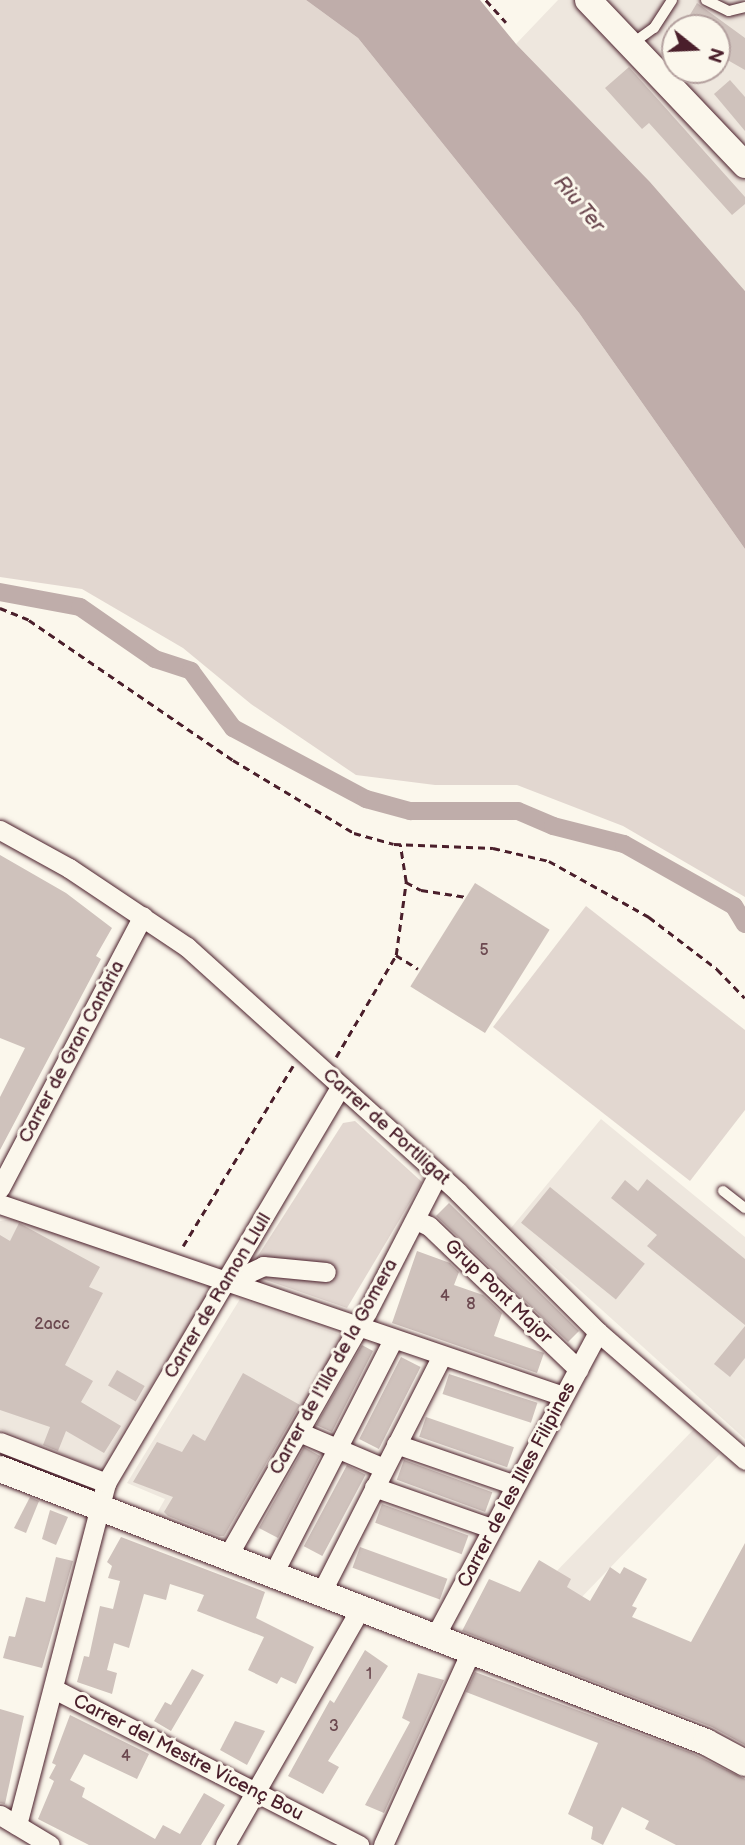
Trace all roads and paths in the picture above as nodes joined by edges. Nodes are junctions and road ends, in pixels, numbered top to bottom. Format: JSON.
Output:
{"nodes":[{"id":1,"x":486,"y":0,"type":"edge"},
{"id":2,"x":588,"y":0,"type":"edge"},
{"id":3,"x":672,"y":0,"type":"edge"},
{"id":4,"x":706,"y":0,"type":"edge"},
{"id":5,"x":745,"y":7,"type":"edge"},
{"id":6,"x":506,"y":22,"type":"dead end"},
{"id":7,"x":631,"y":45,"type":"junction"},
{"id":8,"x":745,"y":165,"type":"edge"},
{"id":9,"x":0,"y":608,"type":"edge"},
{"id":10,"x":0,"y":830,"type":"edge"},
{"id":11,"x":400,"y":844,"type":"junction"},
{"id":12,"x":407,"y":882,"type":"junction"},
{"id":13,"x":466,"y":897,"type":"dead end"},
{"id":14,"x":144,"y":916,"type":"junction"},
{"id":15,"x":396,"y":955,"type":"junction"},
{"id":16,"x":418,"y":969,"type":"dead end"},
{"id":17,"x":745,"y":998,"type":"edge"},
{"id":18,"x":297,"y":1061,"type":"dead end"},
{"id":19,"x":332,"y":1062,"type":"dead end"},
{"id":20,"x":341,"y":1086,"type":"junction"},
{"id":21,"x":437,"y":1176,"type":"junction"},
{"id":22,"x":0,"y":1188,"type":"edge"},
{"id":23,"x":723,"y":1191,"type":"dead end"},
{"id":24,"x":0,"y":1204,"type":"edge"},
{"id":25,"x":745,"y":1208,"type":"edge"},
{"id":26,"x":416,"y":1220,"type":"junction"},
{"id":27,"x":173,"y":1264,"type":"junction"},
{"id":28,"x":327,"y":1272,"type":"dead end"},
{"id":29,"x":227,"y":1283,"type":"junction"},
{"id":30,"x":358,"y":1326,"type":"junction"},
{"id":31,"x":598,"y":1332,"type":"junction"},
{"id":32,"x":393,"y":1339,"type":"junction"},
{"id":33,"x":441,"y":1357,"type":"junction"},
{"id":34,"x":578,"y":1369,"type":"junction"},
{"id":35,"x":563,"y":1396,"type":"junction"},
{"id":36,"x":299,"y":1432,"type":"junction"},
{"id":37,"x":0,"y":1442,"type":"edge"},
{"id":38,"x":397,"y":1444,"type":"junction"},
{"id":39,"x":339,"y":1446,"type":"junction"},
{"id":40,"x":745,"y":1460,"type":"edge"},
{"id":41,"x":384,"y":1468,"type":"junction"},
{"id":42,"x":0,"y":1469,"type":"edge"},
{"id":43,"x":514,"y":1485,"type":"junction"},
{"id":44,"x":374,"y":1487,"type":"junction"},
{"id":45,"x":104,"y":1495,"type":"junction"},
{"id":46,"x":491,"y":1528,"type":"junction"},
{"id":47,"x":227,"y":1557,"type":"junction"},
{"id":48,"x":273,"y":1574,"type":"junction"},
{"id":49,"x":321,"y":1593,"type":"junction"},
{"id":50,"x":360,"y":1608,"type":"junction"},
{"id":51,"x":435,"y":1639,"type":"junction"},
{"id":52,"x":470,"y":1653,"type":"junction"},
{"id":53,"x":54,"y":1689,"type":"junction"},
{"id":54,"x":745,"y":1763,"type":"edge"},
{"id":55,"x":255,"y":1792,"type":"junction"},
{"id":56,"x":8,"y":1820,"type":"edge"},
{"id":57,"x":50,"y":1845,"type":"edge"},
{"id":58,"x":225,"y":1845,"type":"edge"},
{"id":59,"x":359,"y":1845,"type":"edge"},
{"id":60,"x":383,"y":1845,"type":"edge"}],
"edges":[{"from":1,"to":6,"type":"path"},
{"from":2,"to":7,"type":"street"},
{"from":3,"to":7,"type":"lane"},
{"from":4,"to":5,"type":"lane"},
{"from":7,"to":8,"type":"street"},
{"from":9,"to":11,"type":"path"},
{"from":10,"to":14,"type":"street","name":"Carrer de Portlligat"},
{"from":11,"to":12,"type":"path"},
{"from":11,"to":17,"type":"path"},
{"from":12,"to":13,"type":"path"},
{"from":12,"to":15,"type":"path"},
{"from":14,"to":20,"type":"street","name":"Carrer de Portlligat"},
{"from":14,"to":22,"type":"street","name":"Carrer de Gran Canària"},
{"from":15,"to":16,"type":"path"},
{"from":15,"to":19,"type":"path"},
{"from":18,"to":27,"type":"path"},
{"from":20,"to":21,"type":"street","name":"Carrer de Portlligat"},
{"from":20,"to":29,"type":"street","name":"Carrer de Ramon Llull"},
{"from":21,"to":26,"type":"street","name":"Carrer de l'Illa de la Gomera"},
{"from":21,"to":31,"type":"street","name":"Carrer de Portlligat"},
{"from":23,"to":25,"type":"lane"},
{"from":24,"to":27,"type":"street"},
{"from":26,"to":30,"type":"street","name":"Carrer de l'Illa de la Gomera"},
{"from":26,"to":34,"type":"street","name":"Grup Pont Major"},
{"from":27,"to":29,"type":"street"},
{"from":28,"to":29,"type":"street"},
{"from":29,"to":30,"type":"street"},
{"from":29,"to":45,"type":"street","name":"Carrer de Ramon Llull"},
{"from":30,"to":32,"type":"street"},
{"from":30,"to":36,"type":"street","name":"Carrer de l'Illa de la Gomera"},
{"from":31,"to":34,"type":"street","name":"Carrer de les Illes Filipines"},
{"from":31,"to":40,"type":"street","name":"Carrer de Portlligat"},
{"from":32,"to":33,"type":"street"},
{"from":32,"to":39,"type":"street"},
{"from":33,"to":35,"type":"street"},
{"from":33,"to":38,"type":"street"},
{"from":34,"to":35,"type":"street","name":"Carrer de les Illes Filipines"},
{"from":35,"to":43,"type":"street","name":"Carrer de les Illes Filipines"},
{"from":36,"to":39,"type":"street"},
{"from":36,"to":47,"type":"street","name":"Carrer de l'Illa de la Gomera"},
{"from":37,"to":45,"type":"street"},
{"from":38,"to":41,"type":"street"},
{"from":38,"to":43,"type":"street"},
{"from":39,"to":41,"type":"street"},
{"from":39,"to":48,"type":"street"},
{"from":41,"to":44,"type":"street"},
{"from":42,"to":45,"type":"street"},
{"from":43,"to":46,"type":"street","name":"Carrer de les Illes Filipines"},
{"from":44,"to":46,"type":"street"},
{"from":44,"to":49,"type":"street"},
{"from":45,"to":47,"type":"street"},
{"from":45,"to":53,"type":"street","name":"Carrer de Ramon Llull"},
{"from":46,"to":51,"type":"street","name":"Carrer de les Illes Filipines"},
{"from":47,"to":48,"type":"street"},
{"from":48,"to":49,"type":"street"},
{"from":49,"to":50,"type":"street"},
{"from":50,"to":51,"type":"street"},
{"from":50,"to":55,"type":"street"},
{"from":51,"to":52,"type":"street"},
{"from":52,"to":54,"type":"street"},
{"from":52,"to":60,"type":"street"},
{"from":53,"to":55,"type":"street","name":"Carrer del Mestre Vicenç Bou"},
{"from":53,"to":56,"type":"street","name":"Carrer de Ramon Llull"},
{"from":55,"to":58,"type":"street"},
{"from":55,"to":59,"type":"street","name":"Carrer del Mestre Vicenç Bou"},
{"from":56,"to":57,"type":"street"}]}
